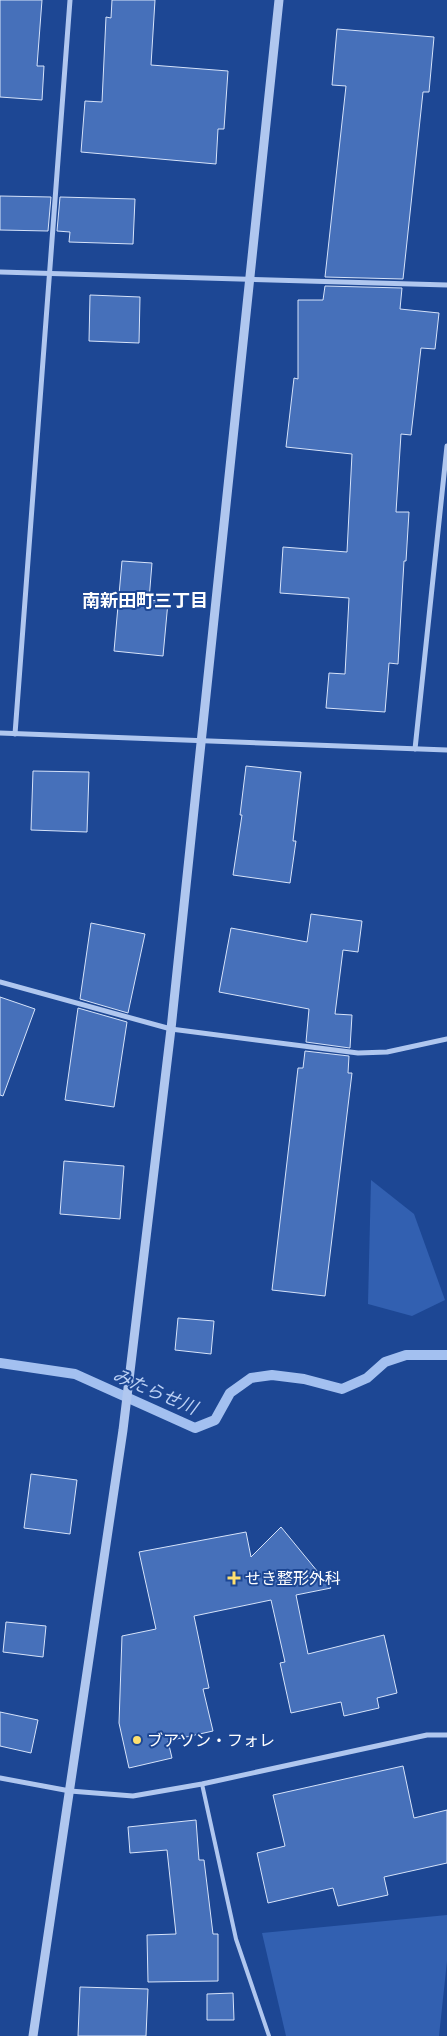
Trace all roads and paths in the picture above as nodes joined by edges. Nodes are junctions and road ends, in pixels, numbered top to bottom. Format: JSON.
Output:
{"nodes":[{"id":1,"x":70,"y":0,"type":"edge"},
{"id":2,"x":279,"y":0,"type":"edge"},
{"id":3,"x":0,"y":272,"type":"edge"},
{"id":4,"x":49,"y":273,"type":"junction"},
{"id":5,"x":250,"y":279,"type":"junction"},
{"id":6,"x":447,"y":285,"type":"edge"},
{"id":7,"x":447,"y":446,"type":"edge"},
{"id":8,"x":0,"y":733,"type":"edge"},
{"id":9,"x":15,"y":734,"type":"junction"},
{"id":10,"x":202,"y":742,"type":"junction"},
{"id":11,"x":415,"y":749,"type":"junction"},
{"id":12,"x":447,"y":750,"type":"edge"},
{"id":13,"x":0,"y":982,"type":"edge"},
{"id":14,"x":171,"y":1028,"type":"junction"},
{"id":15,"x":447,"y":1039,"type":"edge"},
{"id":16,"x":447,"y":1735,"type":"edge"},
{"id":17,"x":0,"y":1778,"type":"edge"},
{"id":18,"x":202,"y":1784,"type":"junction"},
{"id":19,"x":70,"y":1791,"type":"junction"},
{"id":20,"x":33,"y":2036,"type":"edge"},
{"id":21,"x":269,"y":2036,"type":"edge"}],
"edges":[{"from":1,"to":4,"type":"street"},
{"from":2,"to":5,"type":"street"},
{"from":3,"to":4,"type":"street"},
{"from":4,"to":5,"type":"street"},
{"from":4,"to":9,"type":"street"},
{"from":5,"to":6,"type":"street"},
{"from":5,"to":10,"type":"street"},
{"from":7,"to":11,"type":"street"},
{"from":8,"to":9,"type":"street"},
{"from":9,"to":10,"type":"street"},
{"from":10,"to":11,"type":"street"},
{"from":10,"to":14,"type":"street"},
{"from":11,"to":12,"type":"street"},
{"from":13,"to":14,"type":"street"},
{"from":14,"to":15,"type":"street"},
{"from":14,"to":19,"type":"street"},
{"from":16,"to":18,"type":"street"},
{"from":17,"to":19,"type":"street"},
{"from":18,"to":19,"type":"street"},
{"from":18,"to":21,"type":"lane"},
{"from":19,"to":20,"type":"street"}]}
